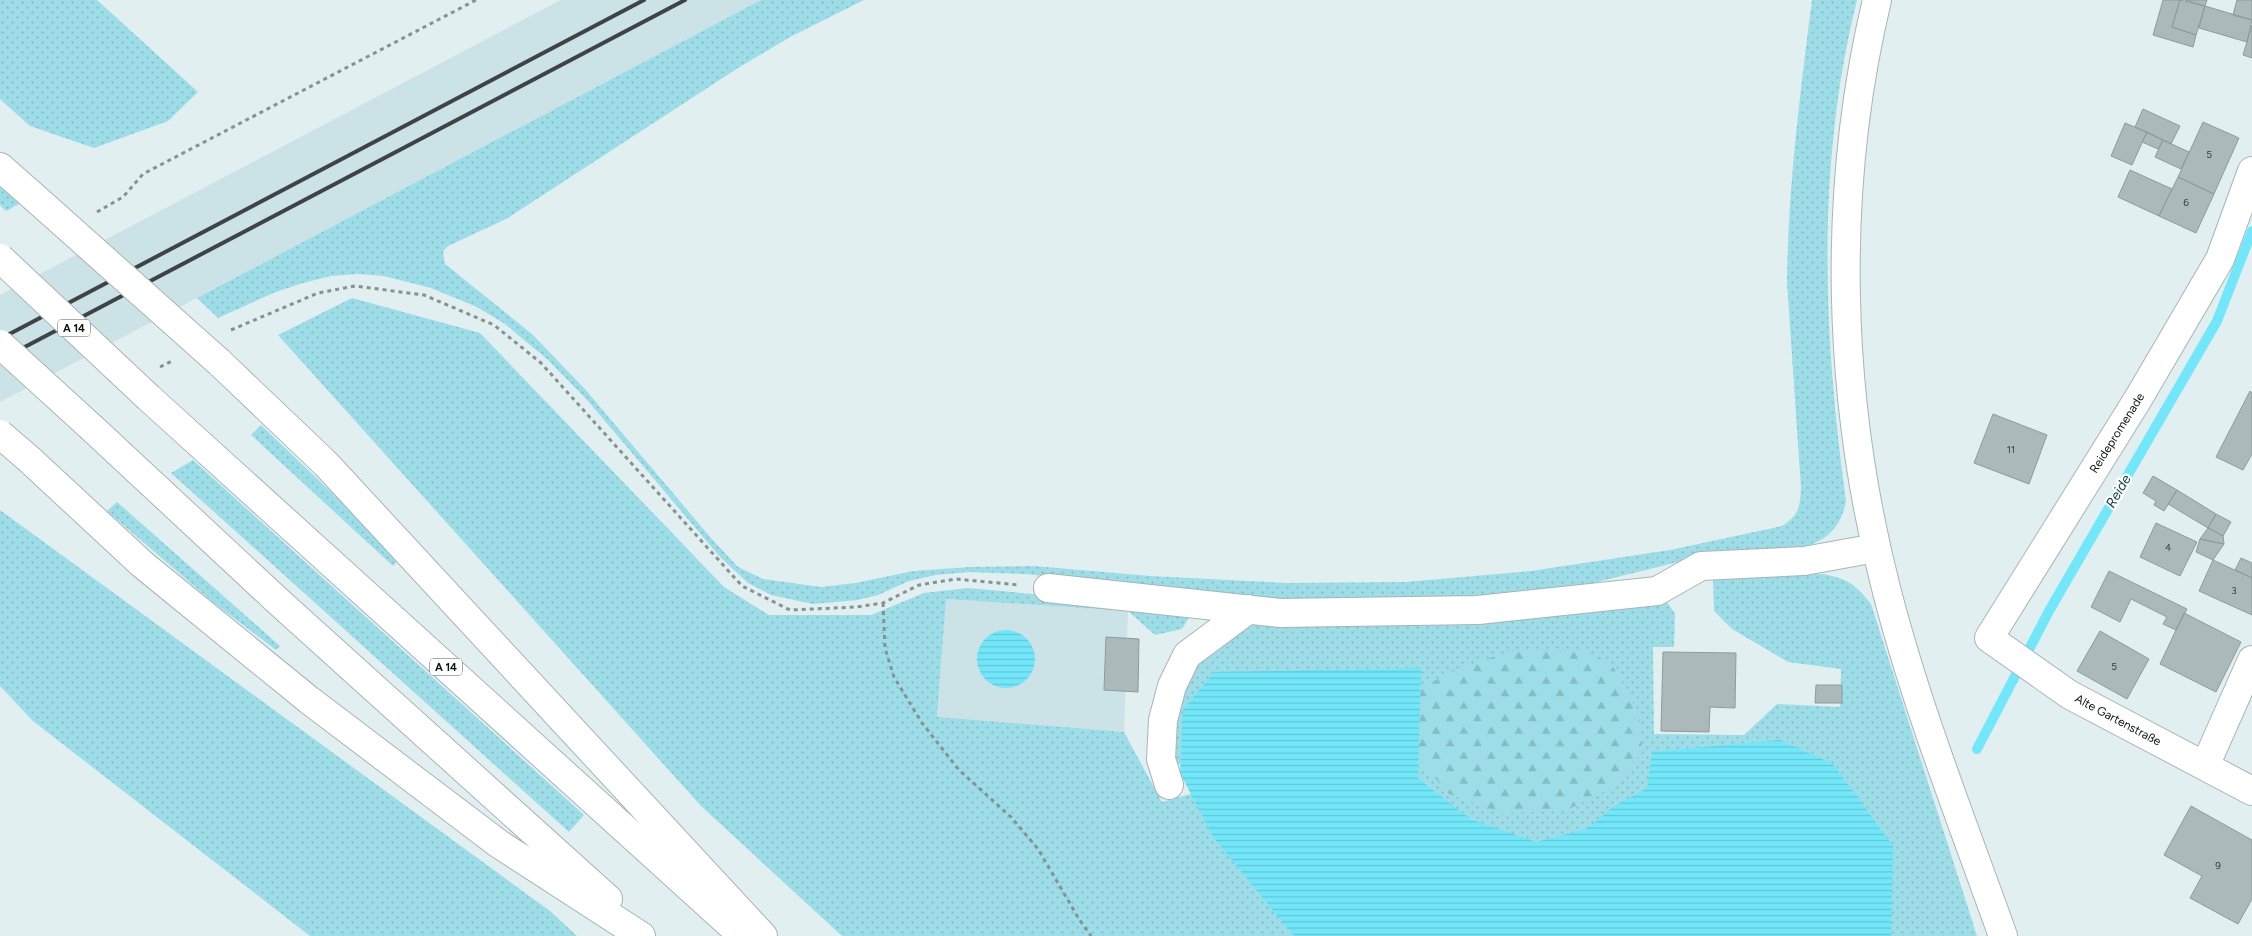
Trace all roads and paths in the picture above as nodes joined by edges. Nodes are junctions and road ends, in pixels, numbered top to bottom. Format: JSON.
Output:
{"nodes":[{"id":1,"x":476,"y":0,"type":"edge"},
{"id":2,"x":1877,"y":0,"type":"edge"},
{"id":3,"x":0,"y":167,"type":"edge"},
{"id":4,"x":2250,"y":187,"type":"edge"},
{"id":5,"x":90,"y":215,"type":"dead end"},
{"id":6,"x":0,"y":258,"type":"edge"},
{"id":7,"x":224,"y":334,"type":"dead end"},
{"id":8,"x":0,"y":344,"type":"edge"},
{"id":9,"x":181,"y":356,"type":"dead end"},
{"id":10,"x":155,"y":370,"type":"dead end"},
{"id":11,"x":0,"y":434,"type":"edge"},
{"id":12,"x":1876,"y":548,"type":"junction"},
{"id":13,"x":1048,"y":588,"type":"joint"},
{"id":14,"x":883,"y":603,"type":"junction"},
{"id":15,"x":1249,"y":609,"type":"junction"},
{"id":16,"x":2252,"y":660,"type":"edge"},
{"id":17,"x":2024,"y":662,"type":"joint"},
{"id":18,"x":2205,"y":766,"type":"junction"},
{"id":19,"x":1169,"y":785,"type":"dead end"},
{"id":20,"x":2252,"y":791,"type":"edge"},
{"id":21,"x":641,"y":936,"type":"edge"},
{"id":22,"x":649,"y":936,"type":"edge"},
{"id":23,"x":743,"y":936,"type":"edge"},
{"id":24,"x":763,"y":936,"type":"edge"},
{"id":25,"x":1092,"y":936,"type":"edge"},
{"id":26,"x":2003,"y":936,"type":"edge"}],
"edges":[{"from":1,"to":5,"type":"path"},
{"from":2,"to":12,"type":"main road"},
{"from":3,"to":24,"type":"main road","bridge":true},
{"from":4,"to":17,"type":"main road","name":"Reidepromenade"},
{"from":6,"to":23,"type":"main road","number":"A 14","bridge":true},
{"from":7,"to":14,"type":"path"},
{"from":8,"to":22,"type":"main road","bridge":true},
{"from":9,"to":10,"type":"path"},
{"from":11,"to":21,"type":"main road","bridge":true},
{"from":12,"to":15,"type":"main road"},
{"from":12,"to":26,"type":"main road"},
{"from":13,"to":14,"type":"path"},
{"from":13,"to":15,"type":"main road"},
{"from":14,"to":25,"type":"path"},
{"from":15,"to":19,"type":"main road"},
{"from":16,"to":18,"type":"main road"},
{"from":17,"to":18,"type":"main road","name":"Alte Gartenstraße"},
{"from":18,"to":20,"type":"main road","name":"Alte Gartenstraße"}]}
